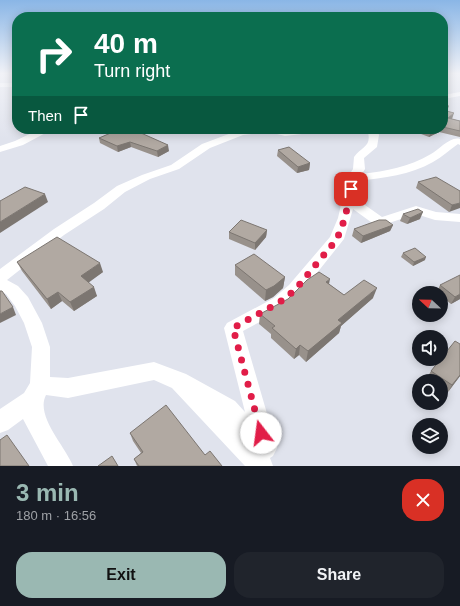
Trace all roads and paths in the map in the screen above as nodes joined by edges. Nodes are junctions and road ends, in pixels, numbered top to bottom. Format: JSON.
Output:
{"nodes":[{"id":1,"x":38,"y":134,"type":"edge"},
{"id":2,"x":236,"y":134,"type":"edge"},
{"id":3,"x":374,"y":134,"type":"edge"},
{"id":4,"x":460,"y":142,"type":"edge"},
{"id":5,"x":0,"y":149,"type":"edge"},
{"id":6,"x":353,"y":178,"type":"junction"},
{"id":7,"x":350,"y":200,"type":"junction"},
{"id":8,"x":460,"y":218,"type":"edge"},
{"id":9,"x":0,"y":277,"type":"edge"},
{"id":10,"x":0,"y":282,"type":"edge"},
{"id":11,"x":179,"y":381,"type":"junction"},
{"id":12,"x":36,"y":392,"type":"junction"},
{"id":13,"x":0,"y":422,"type":"edge"},
{"id":14,"x":61,"y":466,"type":"edge"},
{"id":15,"x":261,"y":466,"type":"edge"}],
"edges":[{"from":1,"to":5,"type":"street"},
{"from":2,"to":9,"type":"street"},
{"from":3,"to":6,"type":"street"},
{"from":4,"to":6,"type":"street"},
{"from":6,"to":7,"type":"street"},
{"from":7,"to":8,"type":"street"},
{"from":7,"to":11,"type":"street"},
{"from":10,"to":12,"type":"street"},
{"from":11,"to":12,"type":"street"},
{"from":11,"to":15,"type":"street"},
{"from":12,"to":13,"type":"street"},
{"from":12,"to":14,"type":"street"}]}
